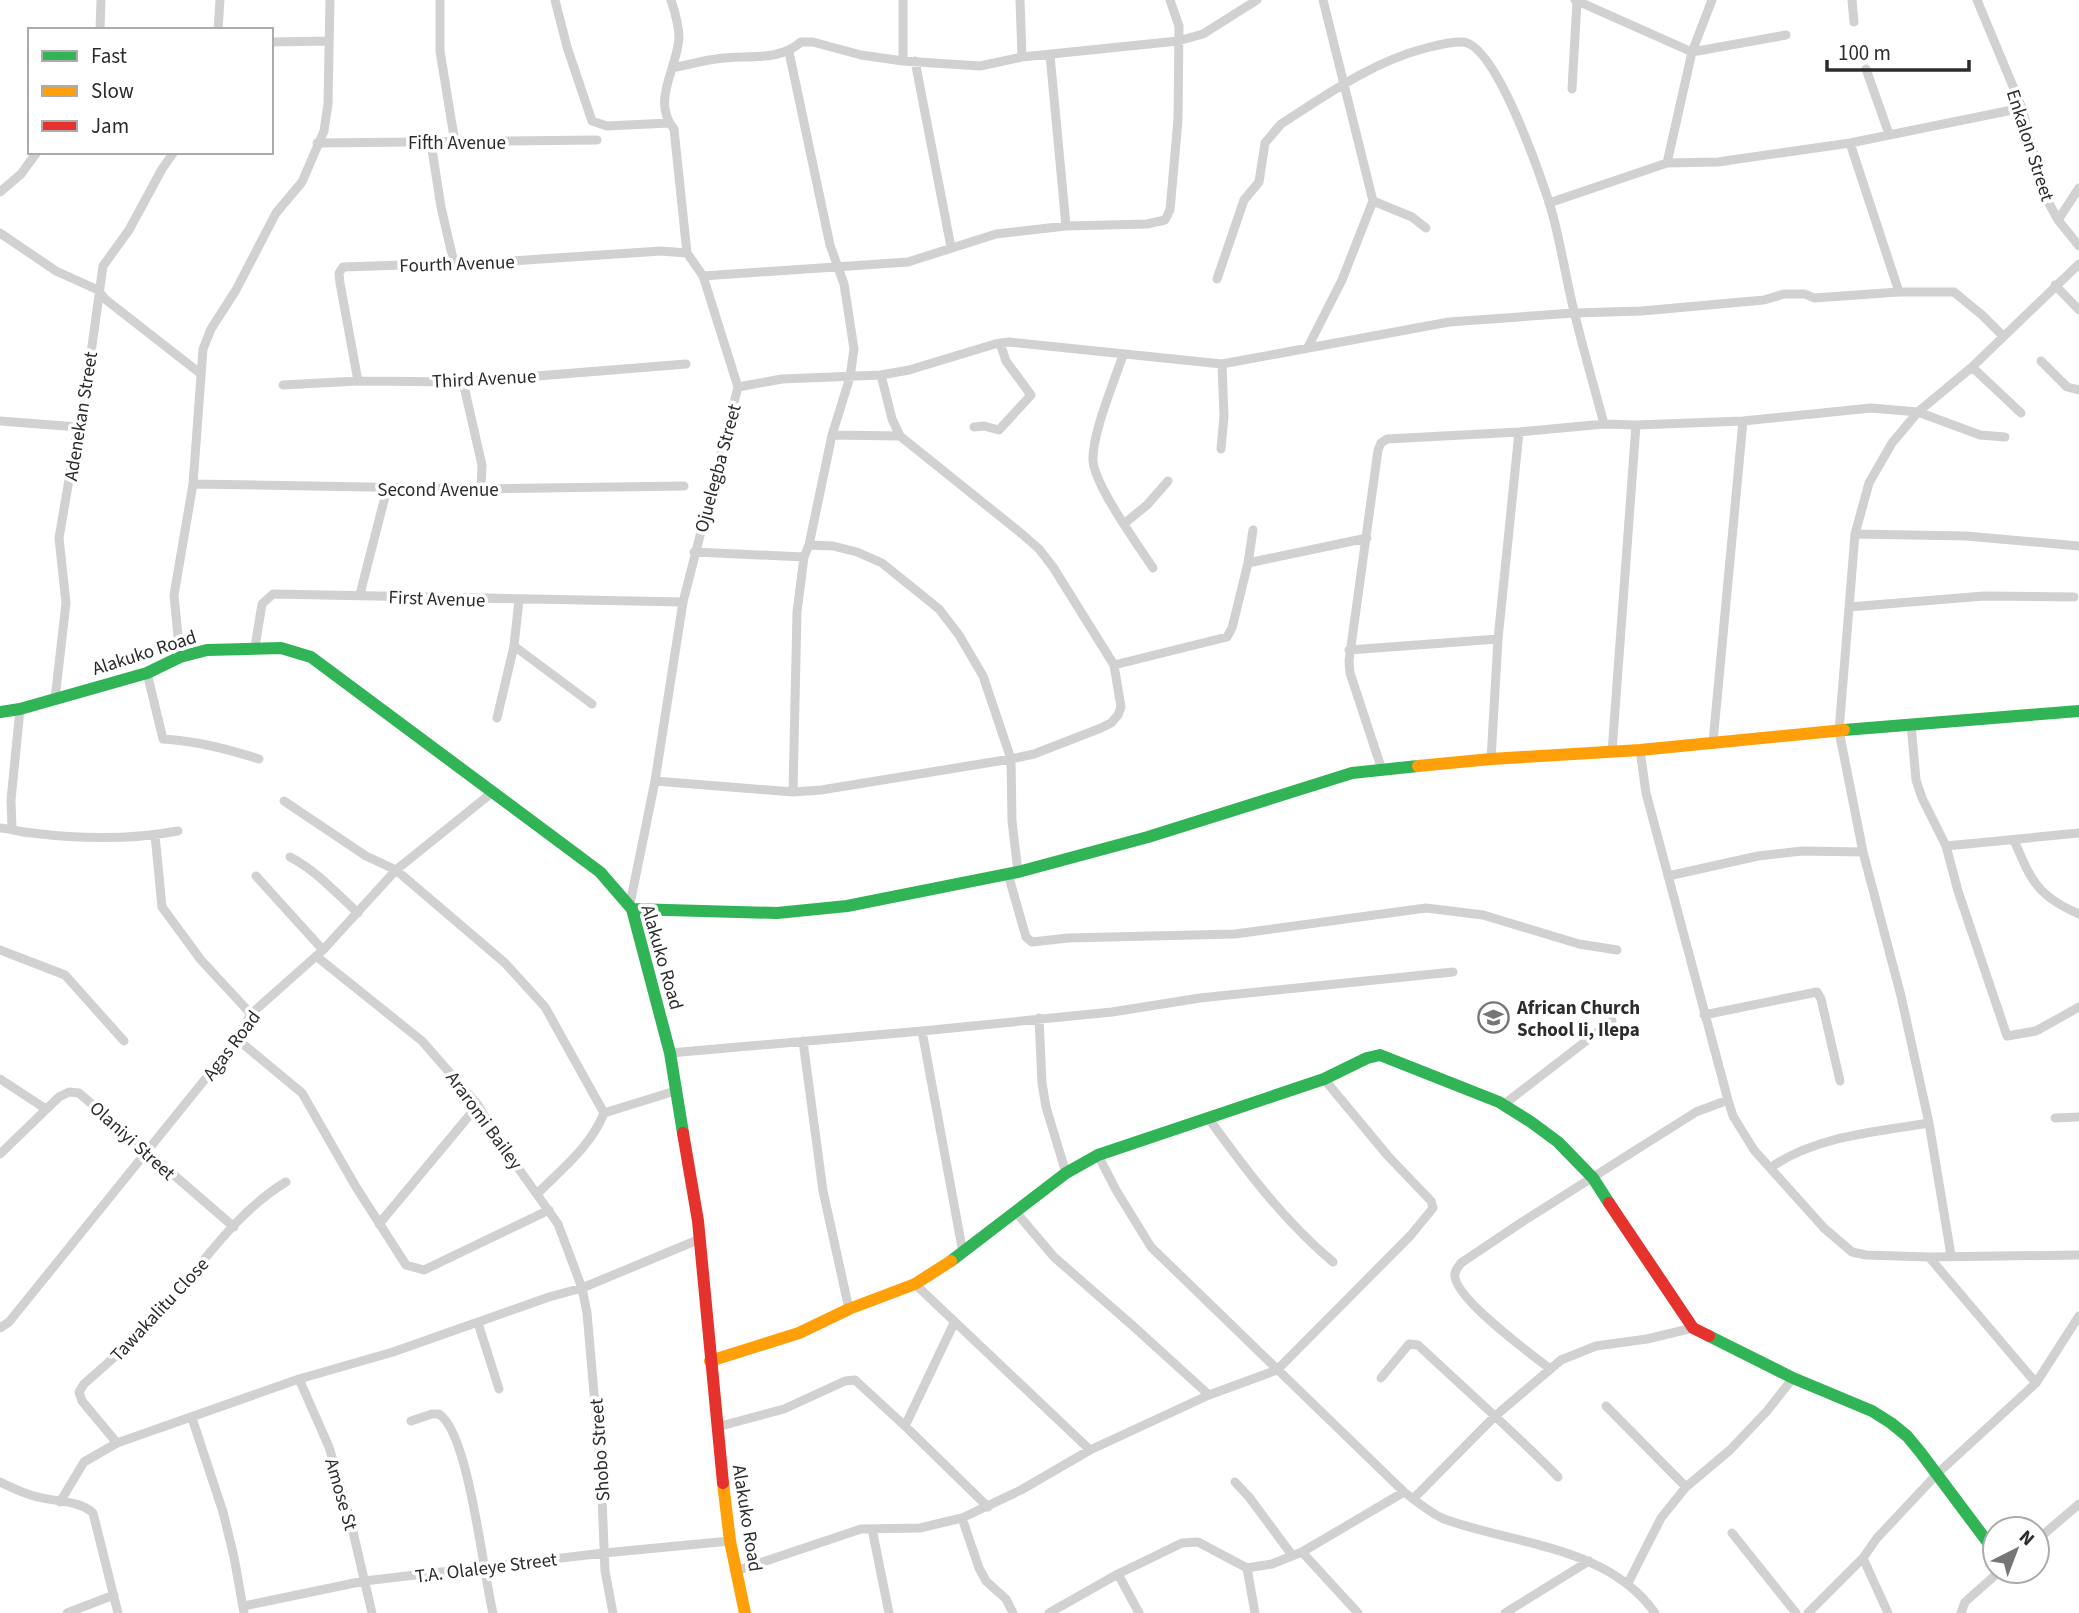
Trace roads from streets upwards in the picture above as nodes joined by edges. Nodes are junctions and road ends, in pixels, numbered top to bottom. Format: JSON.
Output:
{"nodes":[{"id":1,"x":101,"y":0,"type":"edge"},
{"id":2,"x":220,"y":0,"type":"edge"},
{"id":3,"x":330,"y":0,"type":"edge"},
{"id":4,"x":440,"y":0,"type":"edge"},
{"id":5,"x":555,"y":0,"type":"edge"},
{"id":6,"x":671,"y":0,"type":"edge"},
{"id":7,"x":903,"y":0,"type":"edge"},
{"id":8,"x":1020,"y":0,"type":"edge"},
{"id":9,"x":1170,"y":0,"type":"edge"},
{"id":10,"x":1257,"y":0,"type":"edge"},
{"id":11,"x":1323,"y":0,"type":"edge"},
{"id":12,"x":1712,"y":0,"type":"edge"},
{"id":13,"x":1852,"y":0,"type":"edge"},
{"id":14,"x":1977,"y":0,"type":"edge"},
{"id":15,"x":1576,"y":1,"type":"edge"},
{"id":16,"x":1854,"y":22,"type":"dead end"},
{"id":17,"x":100,"y":28,"type":"edge"},
{"id":18,"x":218,"y":28,"type":"edge"},
{"id":19,"x":1786,"y":36,"type":"dead end"},
{"id":20,"x":329,"y":41,"type":"junction"},
{"id":21,"x":1178,"y":41,"type":"junction"},
{"id":22,"x":273,"y":42,"type":"edge"},
{"id":23,"x":789,"y":52,"type":"junction"},
{"id":24,"x":1692,"y":52,"type":"junction"},
{"id":25,"x":1050,"y":55,"type":"junction"},
{"id":26,"x":1022,"y":57,"type":"junction"},
{"id":27,"x":903,"y":61,"type":"junction"},
{"id":28,"x":915,"y":61,"type":"junction"},
{"id":29,"x":672,"y":68,"type":"junction"},
{"id":30,"x":1866,"y":69,"type":"dead end"},
{"id":31,"x":1344,"y":84,"type":"junction"},
{"id":32,"x":1572,"y":89,"type":"dead end"},
{"id":33,"x":2022,"y":108,"type":"junction"},
{"id":34,"x":669,"y":123,"type":"junction"},
{"id":35,"x":1889,"y":134,"type":"junction"},
{"id":36,"x":597,"y":141,"type":"dead end"},
{"id":37,"x":430,"y":143,"type":"junction"},
{"id":38,"x":455,"y":143,"type":"junction"},
{"id":39,"x":1850,"y":143,"type":"junction"},
{"id":40,"x":317,"y":144,"type":"junction"},
{"id":41,"x":36,"y":154,"type":"edge"},
{"id":42,"x":173,"y":154,"type":"edge"},
{"id":43,"x":1667,"y":163,"type":"junction"},
{"id":44,"x":2079,"y":188,"type":"edge"},
{"id":45,"x":0,"y":192,"type":"edge"},
{"id":46,"x":1373,"y":201,"type":"junction"},
{"id":47,"x":1549,"y":203,"type":"junction"},
{"id":48,"x":2058,"y":220,"type":"junction"},
{"id":49,"x":1066,"y":226,"type":"junction"},
{"id":50,"x":1426,"y":228,"type":"dead end"},
{"id":51,"x":0,"y":233,"type":"edge"},
{"id":52,"x":2079,"y":246,"type":"edge"},
{"id":53,"x":951,"y":247,"type":"junction"},
{"id":54,"x":687,"y":253,"type":"junction"},
{"id":55,"x":454,"y":263,"type":"junction"},
{"id":56,"x":2079,"y":264,"type":"edge"},
{"id":57,"x":837,"y":266,"type":"junction"},
{"id":58,"x":703,"y":276,"type":"junction"},
{"id":59,"x":1217,"y":279,"type":"dead end"},
{"id":60,"x":2055,"y":285,"type":"junction"},
{"id":61,"x":98,"y":290,"type":"junction"},
{"id":62,"x":1899,"y":292,"type":"junction"},
{"id":63,"x":2079,"y":310,"type":"edge"},
{"id":64,"x":1574,"y":313,"type":"junction"},
{"id":65,"x":2003,"y":336,"type":"junction"},
{"id":66,"x":1000,"y":343,"type":"junction"},
{"id":67,"x":1308,"y":347,"type":"junction"},
{"id":68,"x":1123,"y":355,"type":"junction"},
{"id":69,"x":2041,"y":361,"type":"dead end"},
{"id":70,"x":1222,"y":364,"type":"junction"},
{"id":71,"x":686,"y":365,"type":"dead end"},
{"id":72,"x":1972,"y":367,"type":"junction"},
{"id":73,"x":201,"y":374,"type":"junction"},
{"id":74,"x":881,"y":375,"type":"junction"},
{"id":75,"x":850,"y":377,"type":"junction"},
{"id":76,"x":358,"y":381,"type":"junction"},
{"id":77,"x":463,"y":382,"type":"junction"},
{"id":78,"x":283,"y":385,"type":"dead end"},
{"id":79,"x":738,"y":387,"type":"junction"},
{"id":80,"x":2079,"y":390,"type":"edge"},
{"id":81,"x":1918,"y":412,"type":"junction"},
{"id":82,"x":2021,"y":413,"type":"dead end"},
{"id":83,"x":0,"y":421,"type":"edge"},
{"id":84,"x":1744,"y":421,"type":"junction"},
{"id":85,"x":1604,"y":424,"type":"junction"},
{"id":86,"x":1636,"y":425,"type":"junction"},
{"id":87,"x":78,"y":427,"type":"junction"},
{"id":88,"x":974,"y":427,"type":"dead end"},
{"id":89,"x":1519,"y":432,"type":"junction"},
{"id":90,"x":832,"y":436,"type":"junction"},
{"id":91,"x":900,"y":436,"type":"junction"},
{"id":92,"x":2005,"y":437,"type":"dead end"},
{"id":93,"x":1221,"y":449,"type":"dead end"},
{"id":94,"x":1168,"y":481,"type":"dead end"},
{"id":95,"x":193,"y":484,"type":"junction"},
{"id":96,"x":684,"y":486,"type":"dead end"},
{"id":97,"x":387,"y":489,"type":"junction"},
{"id":98,"x":481,"y":489,"type":"junction"},
{"id":99,"x":1125,"y":523,"type":"junction"},
{"id":100,"x":1253,"y":530,"type":"dead end"},
{"id":101,"x":1855,"y":534,"type":"junction"},
{"id":102,"x":1367,"y":538,"type":"junction"},
{"id":103,"x":810,"y":545,"type":"junction"},
{"id":104,"x":2079,"y":546,"type":"edge"},
{"id":105,"x":694,"y":552,"type":"junction"},
{"id":106,"x":804,"y":557,"type":"junction"},
{"id":107,"x":1248,"y":563,"type":"junction"},
{"id":108,"x":1153,"y":568,"type":"dead end"},
{"id":109,"x":360,"y":594,"type":"junction"},
{"id":110,"x":2074,"y":597,"type":"dead end"},
{"id":111,"x":519,"y":600,"type":"junction"},
{"id":112,"x":683,"y":601,"type":"junction"},
{"id":113,"x":1849,"y":607,"type":"junction"},
{"id":114,"x":1499,"y":639,"type":"junction"},
{"id":115,"x":514,"y":646,"type":"junction"},
{"id":116,"x":255,"y":647,"type":"junction"},
{"id":117,"x":1349,"y":650,"type":"junction"},
{"id":118,"x":180,"y":657,"type":"junction"},
{"id":119,"x":1114,"y":665,"type":"junction"},
{"id":120,"x":147,"y":673,"type":"junction"},
{"id":121,"x":55,"y":699,"type":"junction"},
{"id":122,"x":592,"y":704,"type":"dead end"},
{"id":123,"x":20,"y":709,"type":"junction"},
{"id":124,"x":2079,"y":711,"type":"edge"},
{"id":125,"x":0,"y":712,"type":"edge"},
{"id":126,"x":497,"y":718,"type":"dead end"},
{"id":127,"x":1911,"y":724,"type":"junction"},
{"id":128,"x":1839,"y":731,"type":"junction"},
{"id":129,"x":1713,"y":742,"type":"junction"},
{"id":130,"x":1640,"y":750,"type":"junction"},
{"id":131,"x":1612,"y":752,"type":"junction"},
{"id":132,"x":260,"y":759,"type":"dead end"},
{"id":133,"x":1011,"y":759,"type":"junction"},
{"id":134,"x":1491,"y":759,"type":"junction"},
{"id":135,"x":1382,"y":769,"type":"junction"},
{"id":136,"x":655,"y":781,"type":"junction"},
{"id":137,"x":494,"y":791,"type":"junction"},
{"id":138,"x":793,"y":792,"type":"junction"},
{"id":139,"x":284,"y":801,"type":"dead end"},
{"id":140,"x":0,"y":828,"type":"edge"},
{"id":141,"x":12,"y":829,"type":"junction"},
{"id":142,"x":178,"y":831,"type":"dead end"},
{"id":143,"x":2079,"y":833,"type":"edge"},
{"id":144,"x":155,"y":835,"type":"junction"},
{"id":145,"x":2014,"y":841,"type":"junction"},
{"id":146,"x":1946,"y":846,"type":"junction"},
{"id":147,"x":1863,"y":852,"type":"junction"},
{"id":148,"x":290,"y":857,"type":"dead end"},
{"id":149,"x":396,"y":870,"type":"junction"},
{"id":150,"x":1013,"y":873,"type":"junction"},
{"id":151,"x":256,"y":876,"type":"dead end"},
{"id":152,"x":1668,"y":876,"type":"junction"},
{"id":153,"x":631,"y":907,"type":"junction"},
{"id":154,"x":358,"y":913,"type":"junction"},
{"id":155,"x":2079,"y":914,"type":"edge"},
{"id":156,"x":0,"y":950,"type":"edge"},
{"id":157,"x":1617,"y":950,"type":"dead end"},
{"id":158,"x":319,"y":953,"type":"junction"},
{"id":159,"x":1453,"y":972,"type":"dead end"},
{"id":160,"x":2079,"y":1007,"type":"edge"},
{"id":161,"x":251,"y":1014,"type":"junction"},
{"id":162,"x":1704,"y":1015,"type":"junction"},
{"id":163,"x":1039,"y":1018,"type":"junction"},
{"id":164,"x":1612,"y":1021,"type":"dead end"},
{"id":165,"x":922,"y":1031,"type":"junction"},
{"id":166,"x":237,"y":1039,"type":"junction"},
{"id":167,"x":124,"y":1041,"type":"dead end"},
{"id":168,"x":803,"y":1041,"type":"junction"},
{"id":169,"x":670,"y":1052,"type":"junction"},
{"id":170,"x":0,"y":1079,"type":"edge"},
{"id":171,"x":1324,"y":1079,"type":"junction"},
{"id":172,"x":1840,"y":1081,"type":"dead end"},
{"id":173,"x":675,"y":1091,"type":"junction"},
{"id":174,"x":1728,"y":1100,"type":"junction"},
{"id":175,"x":478,"y":1105,"type":"junction"},
{"id":176,"x":1503,"y":1105,"type":"junction"},
{"id":177,"x":46,"y":1109,"type":"junction"},
{"id":178,"x":604,"y":1113,"type":"junction"},
{"id":179,"x":2079,"y":1117,"type":"edge"},
{"id":180,"x":2055,"y":1118,"type":"dead end"},
{"id":181,"x":1209,"y":1119,"type":"junction"},
{"id":182,"x":1929,"y":1123,"type":"junction"},
{"id":183,"x":145,"y":1153,"type":"junction"},
{"id":184,"x":0,"y":1154,"type":"edge"},
{"id":185,"x":1098,"y":1155,"type":"junction"},
{"id":186,"x":1770,"y":1168,"type":"junction"},
{"id":187,"x":1066,"y":1173,"type":"junction"},
{"id":188,"x":1593,"y":1178,"type":"junction"},
{"id":189,"x":286,"y":1182,"type":"dead end"},
{"id":190,"x":538,"y":1193,"type":"junction"},
{"id":191,"x":549,"y":1210,"type":"junction"},
{"id":192,"x":1015,"y":1211,"type":"junction"},
{"id":193,"x":379,"y":1224,"type":"junction"},
{"id":194,"x":234,"y":1227,"type":"junction"},
{"id":195,"x":700,"y":1239,"type":"junction"},
{"id":196,"x":962,"y":1253,"type":"junction"},
{"id":197,"x":1951,"y":1255,"type":"junction"},
{"id":198,"x":2079,"y":1255,"type":"edge"},
{"id":199,"x":1929,"y":1257,"type":"junction"},
{"id":200,"x":1333,"y":1262,"type":"dead end"},
{"id":201,"x":915,"y":1284,"type":"junction"},
{"id":202,"x":582,"y":1288,"type":"junction"},
{"id":203,"x":849,"y":1309,"type":"junction"},
{"id":204,"x":2079,"y":1316,"type":"edge"},
{"id":205,"x":478,"y":1323,"type":"junction"},
{"id":206,"x":954,"y":1323,"type":"junction"},
{"id":207,"x":0,"y":1328,"type":"edge"},
{"id":208,"x":1693,"y":1328,"type":"junction"},
{"id":209,"x":710,"y":1361,"type":"junction"},
{"id":210,"x":1550,"y":1369,"type":"junction"},
{"id":211,"x":1277,"y":1370,"type":"junction"},
{"id":212,"x":1381,"y":1378,"type":"dead end"},
{"id":213,"x":1793,"y":1378,"type":"junction"},
{"id":214,"x":299,"y":1379,"type":"junction"},
{"id":215,"x":2036,"y":1383,"type":"junction"},
{"id":216,"x":499,"y":1389,"type":"dead end"},
{"id":217,"x":1209,"y":1395,"type":"junction"},
{"id":218,"x":1606,"y":1406,"type":"dead end"},
{"id":219,"x":1494,"y":1417,"type":"junction"},
{"id":220,"x":192,"y":1418,"type":"junction"},
{"id":221,"x":411,"y":1421,"type":"dead end"},
{"id":222,"x":905,"y":1426,"type":"junction"},
{"id":223,"x":716,"y":1427,"type":"junction"},
{"id":224,"x":117,"y":1443,"type":"junction"},
{"id":225,"x":1090,"y":1450,"type":"junction"},
{"id":226,"x":1938,"y":1473,"type":"junction"},
{"id":227,"x":1558,"y":1477,"type":"dead end"},
{"id":228,"x":0,"y":1482,"type":"edge"},
{"id":229,"x":1235,"y":1482,"type":"dead end"},
{"id":230,"x":1686,"y":1487,"type":"junction"},
{"id":231,"x":1404,"y":1492,"type":"junction"},
{"id":232,"x":1413,"y":1499,"type":"junction"},
{"id":233,"x":60,"y":1502,"type":"junction"},
{"id":234,"x":2079,"y":1504,"type":"edge"},
{"id":235,"x":988,"y":1507,"type":"junction"},
{"id":236,"x":962,"y":1518,"type":"junction"},
{"id":237,"x":2051,"y":1527,"type":"edge"},
{"id":238,"x":872,"y":1529,"type":"junction"},
{"id":239,"x":1732,"y":1533,"type":"dead end"},
{"id":240,"x":1981,"y":1533,"type":"edge"},
{"id":241,"x":730,"y":1541,"type":"junction"},
{"id":242,"x":1302,"y":1552,"type":"junction"},
{"id":243,"x":604,"y":1553,"type":"junction"},
{"id":244,"x":1292,"y":1555,"type":"junction"},
{"id":245,"x":1863,"y":1558,"type":"junction"},
{"id":246,"x":1589,"y":1561,"type":"junction"},
{"id":247,"x":1247,"y":1568,"type":"junction"},
{"id":248,"x":483,"y":1569,"type":"junction"},
{"id":249,"x":736,"y":1571,"type":"junction"},
{"id":250,"x":1118,"y":1574,"type":"junction"},
{"id":251,"x":364,"y":1581,"type":"junction"},
{"id":252,"x":1628,"y":1583,"type":"junction"},
{"id":253,"x":1984,"y":1585,"type":"edge"},
{"id":254,"x":114,"y":1595,"type":"junction"},
{"id":255,"x":244,"y":1609,"type":"edge"},
{"id":256,"x":67,"y":1613,"type":"edge"},
{"id":257,"x":118,"y":1613,"type":"edge"},
{"id":258,"x":372,"y":1613,"type":"edge"},
{"id":259,"x":493,"y":1613,"type":"edge"},
{"id":260,"x":613,"y":1613,"type":"edge"},
{"id":261,"x":745,"y":1613,"type":"edge"},
{"id":262,"x":890,"y":1613,"type":"edge"},
{"id":263,"x":1013,"y":1613,"type":"edge"},
{"id":264,"x":1049,"y":1613,"type":"edge"},
{"id":265,"x":1139,"y":1613,"type":"edge"},
{"id":266,"x":1255,"y":1613,"type":"edge"},
{"id":267,"x":1358,"y":1613,"type":"edge"},
{"id":268,"x":1505,"y":1613,"type":"edge"},
{"id":269,"x":1655,"y":1613,"type":"edge"},
{"id":270,"x":1796,"y":1613,"type":"edge"},
{"id":271,"x":1808,"y":1613,"type":"edge"},
{"id":272,"x":1888,"y":1613,"type":"edge"},
{"id":273,"x":1961,"y":1613,"type":"edge"}],
"edges":[{"from":1,"to":17,"type":"street"},
{"from":2,"to":18,"type":"street"},
{"from":3,"to":20,"type":"street"},
{"from":4,"to":38,"type":"street"},
{"from":5,"to":34,"type":"street"},
{"from":6,"to":29,"type":"street","name":"Ojuelegba Street"},
{"from":7,"to":27,"type":"street"},
{"from":8,"to":26,"type":"street"},
{"from":9,"to":21,"type":"street"},
{"from":10,"to":21,"type":"street"},
{"from":11,"to":31,"type":"street"},
{"from":12,"to":24,"type":"street"},
{"from":13,"to":16,"type":"street"},
{"from":14,"to":33,"type":"street","name":"Enkalon Street"},
{"from":15,"to":24,"type":"street"},
{"from":15,"to":32,"type":"street"},
{"from":19,"to":24,"type":"street"},
{"from":20,"to":22,"type":"street"},
{"from":20,"to":40,"type":"street"},
{"from":21,"to":25,"type":"street"},
{"from":21,"to":49,"type":"street"},
{"from":23,"to":27,"type":"street"},
{"from":23,"to":29,"type":"street"},
{"from":23,"to":57,"type":"street"},
{"from":24,"to":43,"type":"street"},
{"from":25,"to":26,"type":"street"},
{"from":25,"to":49,"type":"street"},
{"from":26,"to":28,"type":"street"},
{"from":27,"to":28,"type":"street"},
{"from":28,"to":53,"type":"street"},
{"from":29,"to":34,"type":"street","name":"Ojuelegba Street"},
{"from":30,"to":35,"type":"street"},
{"from":31,"to":46,"type":"street"},
{"from":31,"to":47,"type":"street"},
{"from":31,"to":59,"type":"street"},
{"from":33,"to":35,"type":"street"},
{"from":33,"to":48,"type":"street","name":"Enkalon Street"},
{"from":34,"to":54,"type":"street","name":"Ojuelegba Street"},
{"from":35,"to":39,"type":"street"},
{"from":36,"to":38,"type":"street","name":"Fifth Avenue"},
{"from":37,"to":38,"type":"street","name":"Fifth Avenue"},
{"from":37,"to":40,"type":"street","name":"Fifth Avenue"},
{"from":37,"to":55,"type":"street"},
{"from":39,"to":43,"type":"street"},
{"from":39,"to":62,"type":"street"},
{"from":40,"to":73,"type":"street"},
{"from":41,"to":45,"type":"street"},
{"from":42,"to":61,"type":"street","name":"Adenekan Street"},
{"from":43,"to":47,"type":"street"},
{"from":44,"to":48,"type":"street"},
{"from":46,"to":50,"type":"street"},
{"from":46,"to":67,"type":"street"},
{"from":47,"to":64,"type":"street"},
{"from":48,"to":52,"type":"street","name":"Enkalon Street"},
{"from":49,"to":53,"type":"street"},
{"from":51,"to":61,"type":"street"},
{"from":53,"to":57,"type":"street"},
{"from":54,"to":55,"type":"street","name":"Fourth Avenue"},
{"from":54,"to":58,"type":"street","name":"Ojuelegba Street"},
{"from":55,"to":76,"type":"street","name":"Fourth Avenue"},
{"from":56,"to":60,"type":"street"},
{"from":57,"to":58,"type":"street"},
{"from":57,"to":75,"type":"street"},
{"from":58,"to":79,"type":"street","name":"Ojuelegba Street"},
{"from":60,"to":63,"type":"street"},
{"from":60,"to":65,"type":"street"},
{"from":61,"to":73,"type":"street"},
{"from":61,"to":87,"type":"street","name":"Adenekan Street"},
{"from":62,"to":64,"type":"street"},
{"from":62,"to":65,"type":"street"},
{"from":64,"to":67,"type":"street"},
{"from":64,"to":85,"type":"street"},
{"from":65,"to":72,"type":"street"},
{"from":66,"to":68,"type":"street"},
{"from":66,"to":74,"type":"street"},
{"from":66,"to":88,"type":"street"},
{"from":67,"to":70,"type":"street"},
{"from":68,"to":70,"type":"street"},
{"from":68,"to":99,"type":"street"},
{"from":69,"to":80,"type":"street"},
{"from":70,"to":93,"type":"street"},
{"from":71,"to":77,"type":"street","name":"Third Avenue"},
{"from":72,"to":81,"type":"street"},
{"from":72,"to":82,"type":"street"},
{"from":73,"to":95,"type":"street"},
{"from":74,"to":75,"type":"street"},
{"from":74,"to":91,"type":"street"},
{"from":75,"to":79,"type":"street"},
{"from":75,"to":90,"type":"street"},
{"from":76,"to":77,"type":"street","name":"Third Avenue"},
{"from":76,"to":78,"type":"street","name":"Third Avenue"},
{"from":77,"to":98,"type":"street"},
{"from":79,"to":105,"type":"street","name":"Ojuelegba Street"},
{"from":81,"to":84,"type":"street"},
{"from":81,"to":92,"type":"street"},
{"from":81,"to":101,"type":"street"},
{"from":83,"to":87,"type":"street"},
{"from":84,"to":86,"type":"street"},
{"from":84,"to":129,"type":"street"},
{"from":85,"to":86,"type":"street"},
{"from":85,"to":89,"type":"street"},
{"from":86,"to":131,"type":"street"},
{"from":87,"to":121,"type":"street","name":"Adenekan Street"},
{"from":89,"to":102,"type":"street"},
{"from":89,"to":114,"type":"street"},
{"from":90,"to":91,"type":"street"},
{"from":90,"to":103,"type":"street"},
{"from":91,"to":119,"type":"street"},
{"from":94,"to":99,"type":"street"},
{"from":95,"to":97,"type":"street","name":"Second Avenue"},
{"from":95,"to":118,"type":"street"},
{"from":96,"to":98,"type":"street","name":"Second Avenue"},
{"from":97,"to":98,"type":"street","name":"Second Avenue"},
{"from":97,"to":109,"type":"street"},
{"from":99,"to":108,"type":"street"},
{"from":100,"to":107,"type":"street"},
{"from":101,"to":104,"type":"street"},
{"from":101,"to":113,"type":"street"},
{"from":102,"to":107,"type":"street"},
{"from":102,"to":117,"type":"street"},
{"from":103,"to":106,"type":"street"},
{"from":103,"to":133,"type":"street"},
{"from":105,"to":106,"type":"street"},
{"from":105,"to":112,"type":"street","name":"Ojuelegba Street"},
{"from":106,"to":138,"type":"street"},
{"from":107,"to":119,"type":"street"},
{"from":109,"to":111,"type":"street","name":"First Avenue"},
{"from":109,"to":116,"type":"street","name":"First Avenue"},
{"from":110,"to":113,"type":"street"},
{"from":111,"to":112,"type":"street","name":"First Avenue"},
{"from":111,"to":115,"type":"street"},
{"from":112,"to":136,"type":"street","name":"Ojuelegba Street"},
{"from":113,"to":128,"type":"street"},
{"from":114,"to":117,"type":"street"},
{"from":114,"to":134,"type":"street"},
{"from":115,"to":122,"type":"street"},
{"from":115,"to":126,"type":"street"},
{"from":116,"to":118,"type":"street","name":"Alakuko Road"},
{"from":116,"to":137,"type":"street","name":"Alakuko Road"},
{"from":117,"to":135,"type":"street"},
{"from":118,"to":120,"type":"street","name":"Alakuko Road"},
{"from":119,"to":133,"type":"street"},
{"from":120,"to":121,"type":"street","name":"Alakuko Road"},
{"from":120,"to":132,"type":"street"},
{"from":121,"to":123,"type":"street","name":"Alakuko Road"},
{"from":123,"to":125,"type":"street","name":"Alakuko Road"},
{"from":123,"to":141,"type":"street"},
{"from":124,"to":127,"type":"street"},
{"from":127,"to":128,"type":"street"},
{"from":127,"to":146,"type":"street"},
{"from":128,"to":129,"type":"street"},
{"from":128,"to":147,"type":"street"},
{"from":129,"to":130,"type":"street"},
{"from":130,"to":131,"type":"street"},
{"from":130,"to":152,"type":"street"},
{"from":131,"to":134,"type":"street"},
{"from":133,"to":138,"type":"street"},
{"from":133,"to":150,"type":"street"},
{"from":134,"to":135,"type":"street"},
{"from":135,"to":150,"type":"street"},
{"from":136,"to":138,"type":"street"},
{"from":136,"to":153,"type":"street","name":"Ojuelegba Street"},
{"from":137,"to":149,"type":"street","name":"Agas Road"},
{"from":137,"to":153,"type":"street","name":"Alakuko Road"},
{"from":139,"to":149,"type":"street"},
{"from":140,"to":141,"type":"street"},
{"from":141,"to":144,"type":"street"},
{"from":142,"to":144,"type":"street"},
{"from":143,"to":145,"type":"street"},
{"from":144,"to":161,"type":"street"},
{"from":145,"to":146,"type":"street"},
{"from":145,"to":155,"type":"street"},
{"from":146,"to":160,"type":"street"},
{"from":147,"to":152,"type":"street"},
{"from":147,"to":182,"type":"street"},
{"from":148,"to":154,"type":"street"},
{"from":149,"to":154,"type":"street","name":"Agas Road"},
{"from":149,"to":178,"type":"street"},
{"from":150,"to":153,"type":"street"},
{"from":150,"to":157,"type":"street"},
{"from":151,"to":158,"type":"street","name":"Araromi Bailey"},
{"from":152,"to":162,"type":"street"},
{"from":153,"to":169,"type":"street","name":"Alakuko Road"},
{"from":154,"to":158,"type":"street","name":"Agas Road"},
{"from":156,"to":167,"type":"street"},
{"from":158,"to":161,"type":"street","name":"Agas Road"},
{"from":158,"to":175,"type":"street","name":"Araromi Bailey"},
{"from":159,"to":163,"type":"street"},
{"from":161,"to":166,"type":"street","name":"Agas Road"},
{"from":162,"to":172,"type":"street"},
{"from":162,"to":174,"type":"street"},
{"from":163,"to":165,"type":"street"},
{"from":163,"to":187,"type":"street"},
{"from":164,"to":176,"type":"street"},
{"from":165,"to":168,"type":"street"},
{"from":165,"to":196,"type":"street"},
{"from":166,"to":183,"type":"street","name":"Agas Road"},
{"from":166,"to":193,"type":"street"},
{"from":168,"to":169,"type":"street"},
{"from":168,"to":203,"type":"street"},
{"from":169,"to":173,"type":"street","name":"Alakuko Road"},
{"from":170,"to":177,"type":"street"},
{"from":171,"to":176,"type":"street"},
{"from":171,"to":181,"type":"street"},
{"from":171,"to":211,"type":"street"},
{"from":173,"to":178,"type":"street"},
{"from":173,"to":195,"type":"street","name":"Alakuko Road"},
{"from":174,"to":186,"type":"street"},
{"from":174,"to":188,"type":"street"},
{"from":175,"to":190,"type":"street","name":"Araromi Bailey"},
{"from":175,"to":193,"type":"street"},
{"from":176,"to":188,"type":"street"},
{"from":177,"to":183,"type":"street","name":"Olaniyi Street"},
{"from":177,"to":184,"type":"street","name":"Olaniyi Street"},
{"from":178,"to":190,"type":"street"},
{"from":179,"to":180,"type":"street"},
{"from":181,"to":185,"type":"street"},
{"from":181,"to":200,"type":"street"},
{"from":182,"to":186,"type":"street"},
{"from":182,"to":197,"type":"street"},
{"from":183,"to":194,"type":"street","name":"Olaniyi Street"},
{"from":183,"to":207,"type":"street","name":"Agas Road"},
{"from":185,"to":187,"type":"street"},
{"from":185,"to":211,"type":"street"},
{"from":186,"to":199,"type":"street"},
{"from":187,"to":192,"type":"street"},
{"from":188,"to":208,"type":"street"},
{"from":188,"to":210,"type":"street"},
{"from":189,"to":194,"type":"street","name":"Tawakalitu Close"},
{"from":190,"to":191,"type":"street","name":"Araromi Bailey"},
{"from":191,"to":193,"type":"street"},
{"from":191,"to":202,"type":"street","name":"Araromi Bailey"},
{"from":192,"to":196,"type":"street"},
{"from":192,"to":217,"type":"street"},
{"from":194,"to":224,"type":"street","name":"Tawakalitu Close"},
{"from":195,"to":202,"type":"street"},
{"from":195,"to":209,"type":"street","name":"Alakuko Road"},
{"from":196,"to":201,"type":"street"},
{"from":197,"to":198,"type":"street"},
{"from":197,"to":199,"type":"street"},
{"from":199,"to":215,"type":"street"},
{"from":201,"to":203,"type":"street"},
{"from":201,"to":206,"type":"street"},
{"from":202,"to":205,"type":"street"},
{"from":202,"to":243,"type":"street","name":"Shobo Street"},
{"from":203,"to":209,"type":"street"},
{"from":204,"to":215,"type":"street"},
{"from":205,"to":214,"type":"street"},
{"from":205,"to":216,"type":"street"},
{"from":206,"to":222,"type":"street"},
{"from":206,"to":225,"type":"street"},
{"from":208,"to":210,"type":"street"},
{"from":208,"to":213,"type":"street"},
{"from":209,"to":223,"type":"street","name":"Alakuko Road"},
{"from":210,"to":219,"type":"street"},
{"from":211,"to":217,"type":"street"},
{"from":211,"to":231,"type":"street"},
{"from":212,"to":219,"type":"street"},
{"from":213,"to":226,"type":"street"},
{"from":213,"to":230,"type":"street"},
{"from":214,"to":220,"type":"street"},
{"from":214,"to":251,"type":"street","name":"Amose St"},
{"from":215,"to":226,"type":"street"},
{"from":217,"to":225,"type":"street"},
{"from":218,"to":230,"type":"street"},
{"from":219,"to":227,"type":"street"},
{"from":219,"to":232,"type":"street"},
{"from":220,"to":224,"type":"street"},
{"from":220,"to":255,"type":"street"},
{"from":221,"to":248,"type":"street"},
{"from":222,"to":223,"type":"street"},
{"from":222,"to":235,"type":"street"},
{"from":223,"to":241,"type":"street","name":"Alakuko Road"},
{"from":224,"to":233,"type":"street"},
{"from":225,"to":235,"type":"street"},
{"from":226,"to":240,"type":"street"},
{"from":226,"to":245,"type":"street"},
{"from":228,"to":233,"type":"street"},
{"from":229,"to":244,"type":"street"},
{"from":230,"to":252,"type":"street"},
{"from":231,"to":232,"type":"street"},
{"from":231,"to":242,"type":"street"},
{"from":232,"to":246,"type":"street"},
{"from":233,"to":254,"type":"street"},
{"from":234,"to":237,"type":"street"},
{"from":235,"to":236,"type":"street"},
{"from":236,"to":238,"type":"street"},
{"from":236,"to":263,"type":"street"},
{"from":238,"to":249,"type":"street"},
{"from":238,"to":262,"type":"street"},
{"from":239,"to":270,"type":"street"},
{"from":241,"to":243,"type":"street","name":"T.A. Olaleye Street"},
{"from":241,"to":249,"type":"street","name":"Alakuko Road"},
{"from":242,"to":244,"type":"street"},
{"from":242,"to":267,"type":"street"},
{"from":243,"to":248,"type":"street","name":"T.A. Olaleye Street"},
{"from":243,"to":260,"type":"street","name":"Shobo Street"},
{"from":244,"to":247,"type":"street"},
{"from":245,"to":271,"type":"street"},
{"from":245,"to":272,"type":"street"},
{"from":246,"to":252,"type":"street"},
{"from":246,"to":268,"type":"street"},
{"from":247,"to":250,"type":"street"},
{"from":247,"to":266,"type":"street"},
{"from":248,"to":251,"type":"street","name":"T.A. Olaleye Street"},
{"from":248,"to":259,"type":"street"},
{"from":249,"to":261,"type":"street","name":"Alakuko Road"},
{"from":250,"to":264,"type":"street"},
{"from":250,"to":265,"type":"street"},
{"from":251,"to":255,"type":"street","name":"T.A. Olaleye Street"},
{"from":251,"to":258,"type":"street","name":"Amose St"},
{"from":252,"to":269,"type":"street"},
{"from":253,"to":273,"type":"street"},
{"from":254,"to":256,"type":"street"},
{"from":254,"to":257,"type":"street"}]}
